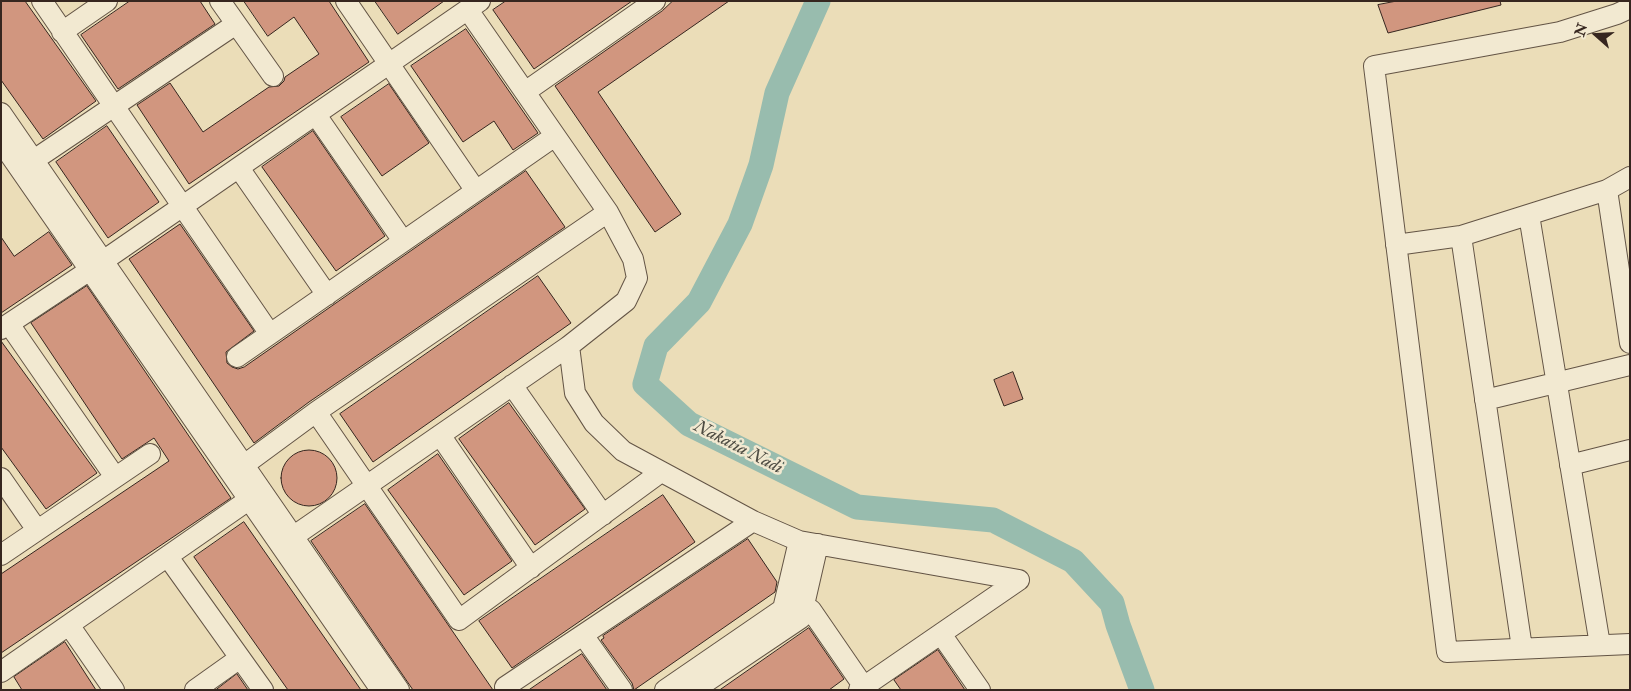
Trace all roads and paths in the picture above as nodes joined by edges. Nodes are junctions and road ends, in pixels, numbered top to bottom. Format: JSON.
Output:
{"nodes":[{"id":1,"x":42,"y":1,"type":"edge"},
{"id":2,"x":220,"y":1,"type":"edge"},
{"id":3,"x":346,"y":1,"type":"edge"},
{"id":4,"x":655,"y":1,"type":"edge"},
{"id":5,"x":104,"y":2,"type":"edge"},
{"id":6,"x":474,"y":6,"type":"edge"},
{"id":7,"x":1630,"y":8,"type":"edge"},
{"id":8,"x":236,"y":24,"type":"junction"},
{"id":9,"x":62,"y":32,"type":"junction"},
{"id":10,"x":389,"y":64,"type":"junction"},
{"id":11,"x":273,"y":76,"type":"dead end"},
{"id":12,"x":524,"y":92,"type":"junction"},
{"id":13,"x":114,"y":106,"type":"junction"},
{"id":14,"x":1,"y":114,"type":"edge"},
{"id":15,"x":316,"y":115,"type":"junction"},
{"id":16,"x":555,"y":136,"type":"junction"},
{"id":17,"x":1,"y":142,"type":"edge"},
{"id":18,"x":27,"y":165,"type":"junction"},
{"id":19,"x":239,"y":168,"type":"junction"},
{"id":20,"x":1630,"y":177,"type":"edge"},
{"id":21,"x":1607,"y":190,"type":"junction"},
{"id":22,"x":476,"y":191,"type":"junction"},
{"id":23,"x":182,"y":207,"type":"junction"},
{"id":24,"x":608,"y":212,"type":"junction"},
{"id":25,"x":1529,"y":215,"type":"junction"},
{"id":26,"x":1461,"y":236,"type":"junction"},
{"id":27,"x":404,"y":242,"type":"junction"},
{"id":28,"x":1396,"y":245,"type":"junction"},
{"id":29,"x":1630,"y":246,"type":"edge"},
{"id":30,"x":97,"y":266,"type":"junction"},
{"id":31,"x":326,"y":294,"type":"junction"},
{"id":32,"x":5,"y":326,"type":"edge"},
{"id":33,"x":270,"y":334,"type":"junction"},
{"id":34,"x":1630,"y":343,"type":"edge"},
{"id":35,"x":569,"y":346,"type":"junction"},
{"id":36,"x":237,"y":356,"type":"dead end"},
{"id":37,"x":1630,"y":365,"type":"edge"},
{"id":38,"x":1556,"y":382,"type":"junction"},
{"id":39,"x":512,"y":385,"type":"junction"},
{"id":40,"x":1486,"y":400,"type":"junction"},
{"id":41,"x":316,"y":412,"type":"junction"},
{"id":42,"x":440,"y":435,"type":"junction"},
{"id":43,"x":1630,"y":450,"type":"edge"},
{"id":44,"x":150,"y":454,"type":"dead end"},
{"id":45,"x":1570,"y":465,"type":"junction"},
{"id":46,"x":244,"y":466,"type":"junction"},
{"id":47,"x":661,"y":472,"type":"junction"},
{"id":48,"x":1,"y":478,"type":"edge"},
{"id":49,"x":115,"y":478,"type":"junction"},
{"id":50,"x":367,"y":485,"type":"junction"},
{"id":51,"x":256,"y":496,"type":"junction"},
{"id":52,"x":603,"y":515,"type":"junction"},
{"id":53,"x":753,"y":521,"type":"junction"},
{"id":54,"x":38,"y":530,"type":"junction"},
{"id":55,"x":287,"y":541,"type":"junction"},
{"id":56,"x":808,"y":542,"type":"junction"},
{"id":57,"x":1,"y":555,"type":"edge"},
{"id":58,"x":168,"y":557,"type":"junction"},
{"id":59,"x":531,"y":568,"type":"junction"},
{"id":60,"x":786,"y":594,"type":"junction"},
{"id":61,"x":804,"y":605,"type":"junction"},
{"id":62,"x":69,"y":625,"type":"junction"},
{"id":63,"x":941,"y":634,"type":"junction"},
{"id":64,"x":583,"y":635,"type":"junction"},
{"id":65,"x":1630,"y":644,"type":"edge"},
{"id":66,"x":1600,"y":645,"type":"junction"},
{"id":67,"x":1522,"y":648,"type":"junction"},
{"id":68,"x":240,"y":658,"type":"junction"},
{"id":69,"x":1,"y":672,"type":"edge"},
{"id":70,"x":505,"y":687,"type":"dead end"},
{"id":71,"x":863,"y":689,"type":"edge"},
{"id":72,"x":114,"y":690,"type":"edge"},
{"id":73,"x":195,"y":690,"type":"edge"},
{"id":74,"x":262,"y":690,"type":"edge"},
{"id":75,"x":382,"y":690,"type":"edge"},
{"id":76,"x":398,"y":690,"type":"edge"},
{"id":77,"x":622,"y":690,"type":"edge"},
{"id":78,"x":665,"y":690,"type":"edge"},
{"id":79,"x":694,"y":690,"type":"edge"},
{"id":80,"x":980,"y":690,"type":"edge"}],
"edges":[{"from":1,"to":9,"type":"street"},
{"from":2,"to":8,"type":"street"},
{"from":3,"to":10,"type":"street"},
{"from":4,"to":12,"type":"street"},
{"from":5,"to":9,"type":"street"},
{"from":6,"to":10,"type":"street"},
{"from":6,"to":12,"type":"street"},
{"from":7,"to":28,"type":"street"},
{"from":8,"to":11,"type":"street"},
{"from":8,"to":13,"type":"street"},
{"from":9,"to":13,"type":"street"},
{"from":10,"to":15,"type":"street"},
{"from":10,"to":22,"type":"street"},
{"from":12,"to":16,"type":"street"},
{"from":13,"to":18,"type":"street"},
{"from":13,"to":23,"type":"street"},
{"from":14,"to":18,"type":"street"},
{"from":15,"to":19,"type":"street"},
{"from":15,"to":27,"type":"street"},
{"from":16,"to":22,"type":"street"},
{"from":16,"to":24,"type":"street"},
{"from":17,"to":18,"type":"street"},
{"from":18,"to":30,"type":"street"},
{"from":19,"to":23,"type":"street"},
{"from":19,"to":31,"type":"street"},
{"from":20,"to":21,"type":"street"},
{"from":21,"to":25,"type":"street"},
{"from":21,"to":29,"type":"street"},
{"from":21,"to":34,"type":"street"},
{"from":22,"to":27,"type":"street"},
{"from":23,"to":30,"type":"street"},
{"from":23,"to":33,"type":"street"},
{"from":24,"to":35,"type":"street"},
{"from":24,"to":41,"type":"street"},
{"from":25,"to":26,"type":"street"},
{"from":25,"to":38,"type":"street"},
{"from":26,"to":28,"type":"street"},
{"from":26,"to":40,"type":"street"},
{"from":27,"to":31,"type":"street"},
{"from":28,"to":67,"type":"street"},
{"from":30,"to":32,"type":"street"},
{"from":30,"to":46,"type":"street"},
{"from":30,"to":51,"type":"street"},
{"from":31,"to":33,"type":"street"},
{"from":32,"to":49,"type":"street"},
{"from":33,"to":36,"type":"street"},
{"from":35,"to":39,"type":"street"},
{"from":35,"to":47,"type":"street"},
{"from":37,"to":38,"type":"street"},
{"from":38,"to":40,"type":"street"},
{"from":38,"to":45,"type":"street"},
{"from":39,"to":42,"type":"street"},
{"from":39,"to":52,"type":"street"},
{"from":40,"to":67,"type":"street"},
{"from":41,"to":46,"type":"street"},
{"from":41,"to":50,"type":"street"},
{"from":42,"to":50,"type":"street"},
{"from":42,"to":59,"type":"street"},
{"from":43,"to":45,"type":"street"},
{"from":44,"to":49,"type":"street"},
{"from":45,"to":66,"type":"street"},
{"from":46,"to":51,"type":"street"},
{"from":47,"to":52,"type":"street"},
{"from":47,"to":53,"type":"street"},
{"from":48,"to":54,"type":"street"},
{"from":49,"to":54,"type":"street"},
{"from":50,"to":55,"type":"street"},
{"from":50,"to":59,"type":"street"},
{"from":51,"to":55,"type":"street"},
{"from":51,"to":58,"type":"street"},
{"from":52,"to":59,"type":"street"},
{"from":53,"to":56,"type":"street"},
{"from":53,"to":64,"type":"street"},
{"from":54,"to":57,"type":"street"},
{"from":55,"to":75,"type":"street"},
{"from":55,"to":76,"type":"street"},
{"from":56,"to":60,"type":"street"},
{"from":56,"to":61,"type":"street"},
{"from":56,"to":63,"type":"street"},
{"from":58,"to":62,"type":"street"},
{"from":58,"to":68,"type":"street"},
{"from":60,"to":61,"type":"street"},
{"from":60,"to":78,"type":"street"},
{"from":61,"to":71,"type":"street"},
{"from":61,"to":79,"type":"street"},
{"from":62,"to":69,"type":"street"},
{"from":62,"to":72,"type":"street"},
{"from":63,"to":71,"type":"street"},
{"from":63,"to":80,"type":"street"},
{"from":64,"to":70,"type":"street"},
{"from":64,"to":77,"type":"street"},
{"from":65,"to":66,"type":"street"},
{"from":66,"to":67,"type":"street"},
{"from":68,"to":73,"type":"street"},
{"from":68,"to":74,"type":"street"}]}
